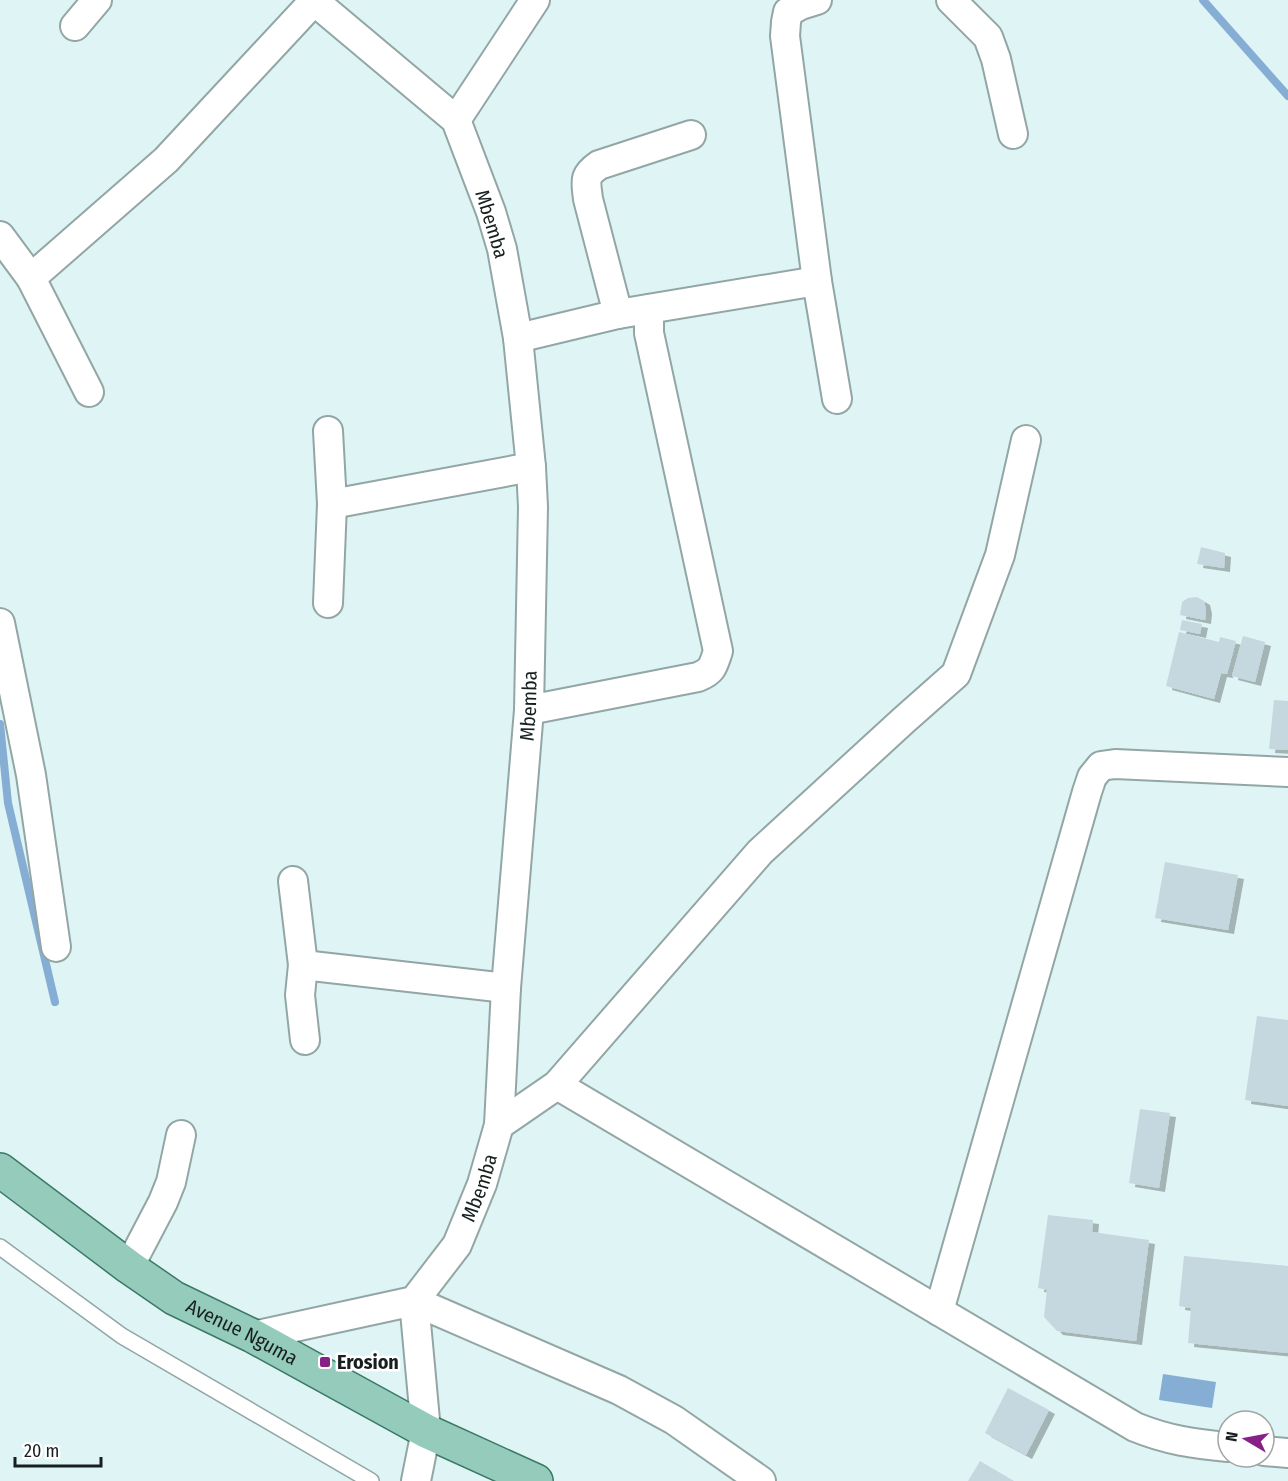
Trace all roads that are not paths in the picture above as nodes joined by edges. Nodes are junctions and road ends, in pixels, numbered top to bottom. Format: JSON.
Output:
{"nodes":[{"id":1,"x":97,"y":0,"type":"edge"},
{"id":2,"x":313,"y":0,"type":"edge"},
{"id":3,"x":536,"y":0,"type":"edge"},
{"id":4,"x":817,"y":0,"type":"edge"},
{"id":5,"x":951,"y":0,"type":"edge"},
{"id":6,"x":75,"y":26,"type":"dead end"},
{"id":7,"x":456,"y":120,"type":"junction"},
{"id":8,"x":1012,"y":134,"type":"dead end"},
{"id":9,"x":691,"y":135,"type":"dead end"},
{"id":10,"x":0,"y":236,"type":"edge"},
{"id":11,"x":31,"y":278,"type":"junction"},
{"id":12,"x":817,"y":281,"type":"junction"},
{"id":13,"x":649,"y":309,"type":"junction"},
{"id":14,"x":618,"y":314,"type":"junction"},
{"id":15,"x":518,"y":338,"type":"junction"},
{"id":16,"x":89,"y":392,"type":"dead end"},
{"id":17,"x":837,"y":399,"type":"dead end"},
{"id":18,"x":328,"y":431,"type":"dead end"},
{"id":19,"x":1026,"y":440,"type":"dead end"},
{"id":20,"x":531,"y":467,"type":"junction"},
{"id":21,"x":332,"y":504,"type":"junction"},
{"id":22,"x":328,"y":603,"type":"dead end"},
{"id":23,"x":0,"y":623,"type":"edge"},
{"id":24,"x":529,"y":710,"type":"junction"},
{"id":25,"x":1288,"y":772,"type":"edge"},
{"id":26,"x":293,"y":881,"type":"dead end"},
{"id":27,"x":56,"y":947,"type":"dead end"},
{"id":28,"x":303,"y":965,"type":"junction"},
{"id":29,"x":506,"y":988,"type":"junction"},
{"id":30,"x":305,"y":1040,"type":"dead end"},
{"id":31,"x":557,"y":1085,"type":"junction"},
{"id":32,"x":499,"y":1125,"type":"junction"},
{"id":33,"x":181,"y":1135,"type":"dead end"},
{"id":34,"x":0,"y":1170,"type":"edge"},
{"id":35,"x":0,"y":1247,"type":"edge"},
{"id":36,"x":129,"y":1267,"type":"junction"},
{"id":37,"x":414,"y":1301,"type":"junction"},
{"id":38,"x":939,"y":1311,"type":"junction"},
{"id":39,"x":253,"y":1336,"type":"junction"},
{"id":40,"x":426,"y":1431,"type":"junction"},
{"id":41,"x":1216,"y":1446,"type":"edge"},
{"id":42,"x":371,"y":1481,"type":"edge"},
{"id":43,"x":416,"y":1481,"type":"edge"},
{"id":44,"x":536,"y":1481,"type":"edge"},
{"id":45,"x":761,"y":1481,"type":"edge"}],
"edges":[{"from":1,"to":6,"type":"street"},
{"from":2,"to":7,"type":"street","name":"Mbemba"},
{"from":2,"to":11,"type":"street"},
{"from":3,"to":7,"type":"street"},
{"from":4,"to":12,"type":"street"},
{"from":5,"to":8,"type":"street"},
{"from":7,"to":15,"type":"street","name":"Mbemba"},
{"from":9,"to":14,"type":"street"},
{"from":10,"to":11,"type":"street"},
{"from":11,"to":16,"type":"street"},
{"from":12,"to":13,"type":"street"},
{"from":12,"to":17,"type":"street"},
{"from":13,"to":14,"type":"street"},
{"from":13,"to":24,"type":"street"},
{"from":14,"to":15,"type":"street"},
{"from":15,"to":20,"type":"street","name":"Mbemba"},
{"from":18,"to":21,"type":"street"},
{"from":19,"to":31,"type":"street"},
{"from":20,"to":21,"type":"street"},
{"from":20,"to":24,"type":"street","name":"Mbemba"},
{"from":21,"to":22,"type":"street"},
{"from":23,"to":27,"type":"street"},
{"from":24,"to":29,"type":"street","name":"Mbemba"},
{"from":25,"to":38,"type":"street"},
{"from":26,"to":28,"type":"street"},
{"from":28,"to":29,"type":"street"},
{"from":28,"to":30,"type":"street"},
{"from":29,"to":32,"type":"street","name":"Mbemba"},
{"from":31,"to":32,"type":"street"},
{"from":31,"to":38,"type":"street"},
{"from":32,"to":37,"type":"street","name":"Mbemba"},
{"from":33,"to":36,"type":"street"},
{"from":34,"to":36,"type":"main road","name":"Avenue Nguma"},
{"from":35,"to":42,"type":"lane"},
{"from":36,"to":39,"type":"main road","name":"Avenue Nguma"},
{"from":37,"to":39,"type":"street"},
{"from":37,"to":40,"type":"street"},
{"from":37,"to":45,"type":"street"},
{"from":38,"to":41,"type":"street"},
{"from":39,"to":40,"type":"main road","name":"Avenue Nguma"},
{"from":40,"to":43,"type":"street"},
{"from":40,"to":44,"type":"main road","name":"Avenue Nguma"}]}
